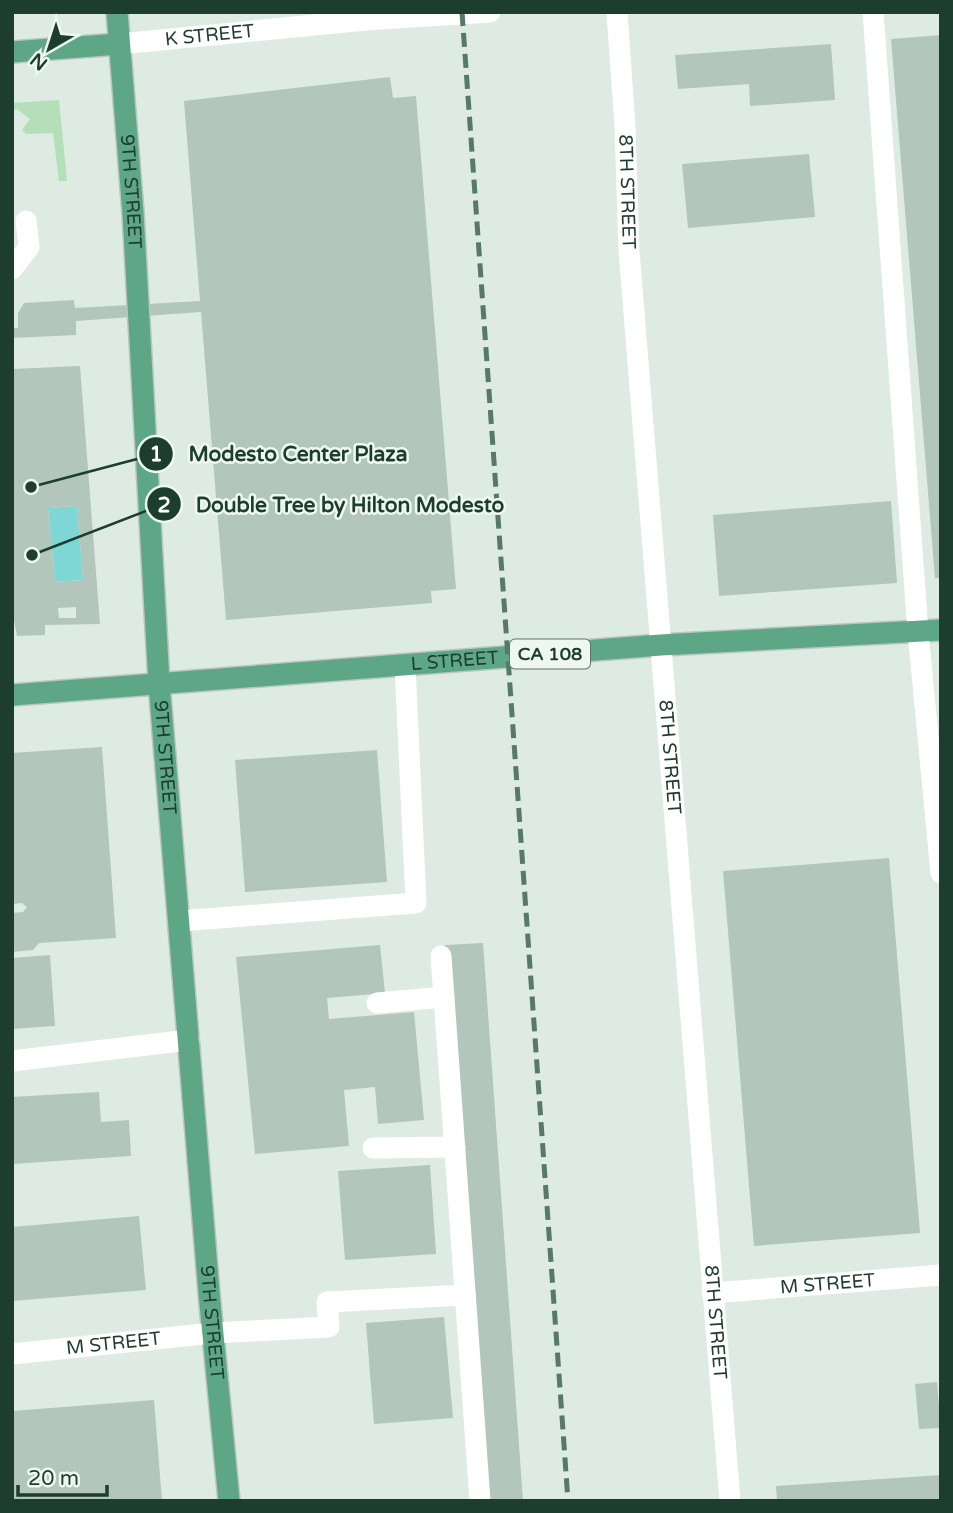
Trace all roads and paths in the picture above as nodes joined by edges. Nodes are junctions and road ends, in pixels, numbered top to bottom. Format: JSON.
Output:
{"nodes":[{"id":1,"x":117,"y":12,"type":"edge"},
{"id":2,"x":490,"y":12,"type":"edge"},
{"id":3,"x":617,"y":12,"type":"edge"},
{"id":4,"x":873,"y":12,"type":"edge"},
{"id":5,"x":120,"y":44,"type":"junction"},
{"id":6,"x":12,"y":51,"type":"edge"},
{"id":7,"x":26,"y":221,"type":"dead end"},
{"id":8,"x":12,"y":269,"type":"edge"},
{"id":9,"x":941,"y":630,"type":"edge"},
{"id":10,"x":918,"y":632,"type":"junction"},
{"id":11,"x":661,"y":645,"type":"junction"},
{"id":12,"x":405,"y":665,"type":"junction"},
{"id":13,"x":159,"y":683,"type":"junction"},
{"id":14,"x":12,"y":695,"type":"edge"},
{"id":15,"x":941,"y":873,"type":"edge"},
{"id":16,"x":179,"y":921,"type":"junction"},
{"id":17,"x":441,"y":956,"type":"dead end"},
{"id":18,"x":444,"y":997,"type":"junction"},
{"id":19,"x":377,"y":1003,"type":"dead end"},
{"id":20,"x":189,"y":1040,"type":"junction"},
{"id":21,"x":12,"y":1061,"type":"edge"},
{"id":22,"x":454,"y":1147,"type":"junction"},
{"id":23,"x":373,"y":1148,"type":"dead end"},
{"id":24,"x":941,"y":1275,"type":"edge"},
{"id":25,"x":712,"y":1293,"type":"junction"},
{"id":26,"x":465,"y":1294,"type":"junction"},
{"id":27,"x":213,"y":1333,"type":"junction"},
{"id":28,"x":12,"y":1354,"type":"edge"},
{"id":29,"x":229,"y":1501,"type":"edge"},
{"id":30,"x":480,"y":1501,"type":"edge"},
{"id":31,"x":730,"y":1501,"type":"edge"}],
"edges":[{"from":1,"to":5,"type":"main road","name":"9TH STREET"},
{"from":2,"to":5,"type":"street","name":"K STREET"},
{"from":3,"to":11,"type":"street","name":"8TH STREET"},
{"from":4,"to":10,"type":"street"},
{"from":5,"to":6,"type":"main road","name":"K STREET"},
{"from":5,"to":13,"type":"main road","name":"9TH STREET"},
{"from":7,"to":8,"type":"street"},
{"from":9,"to":10,"type":"main road","name":"L STREET","number":"CA 108"},
{"from":10,"to":11,"type":"main road","name":"L STREET","number":"CA 108"},
{"from":10,"to":15,"type":"street"},
{"from":11,"to":12,"type":"main road","name":"L STREET","number":"CA 108"},
{"from":11,"to":25,"type":"street","name":"8TH STREET"},
{"from":12,"to":13,"type":"main road","name":"L STREET","number":"CA 108"},
{"from":12,"to":16,"type":"street"},
{"from":13,"to":14,"type":"main road","name":"L STREET","number":"CA 108"},
{"from":13,"to":16,"type":"main road","name":"9TH STREET"},
{"from":16,"to":20,"type":"main road","name":"9TH STREET"},
{"from":17,"to":18,"type":"street"},
{"from":18,"to":19,"type":"street"},
{"from":18,"to":22,"type":"street"},
{"from":20,"to":21,"type":"street"},
{"from":20,"to":27,"type":"main road","name":"9TH STREET"},
{"from":22,"to":23,"type":"street"},
{"from":22,"to":26,"type":"street"},
{"from":24,"to":25,"type":"street","name":"M STREET"},
{"from":25,"to":31,"type":"street","name":"8TH STREET"},
{"from":26,"to":27,"type":"street","name":"M STREET"},
{"from":26,"to":30,"type":"street"},
{"from":27,"to":28,"type":"street","name":"M STREET"},
{"from":27,"to":29,"type":"main road","name":"9TH STREET"}]}
